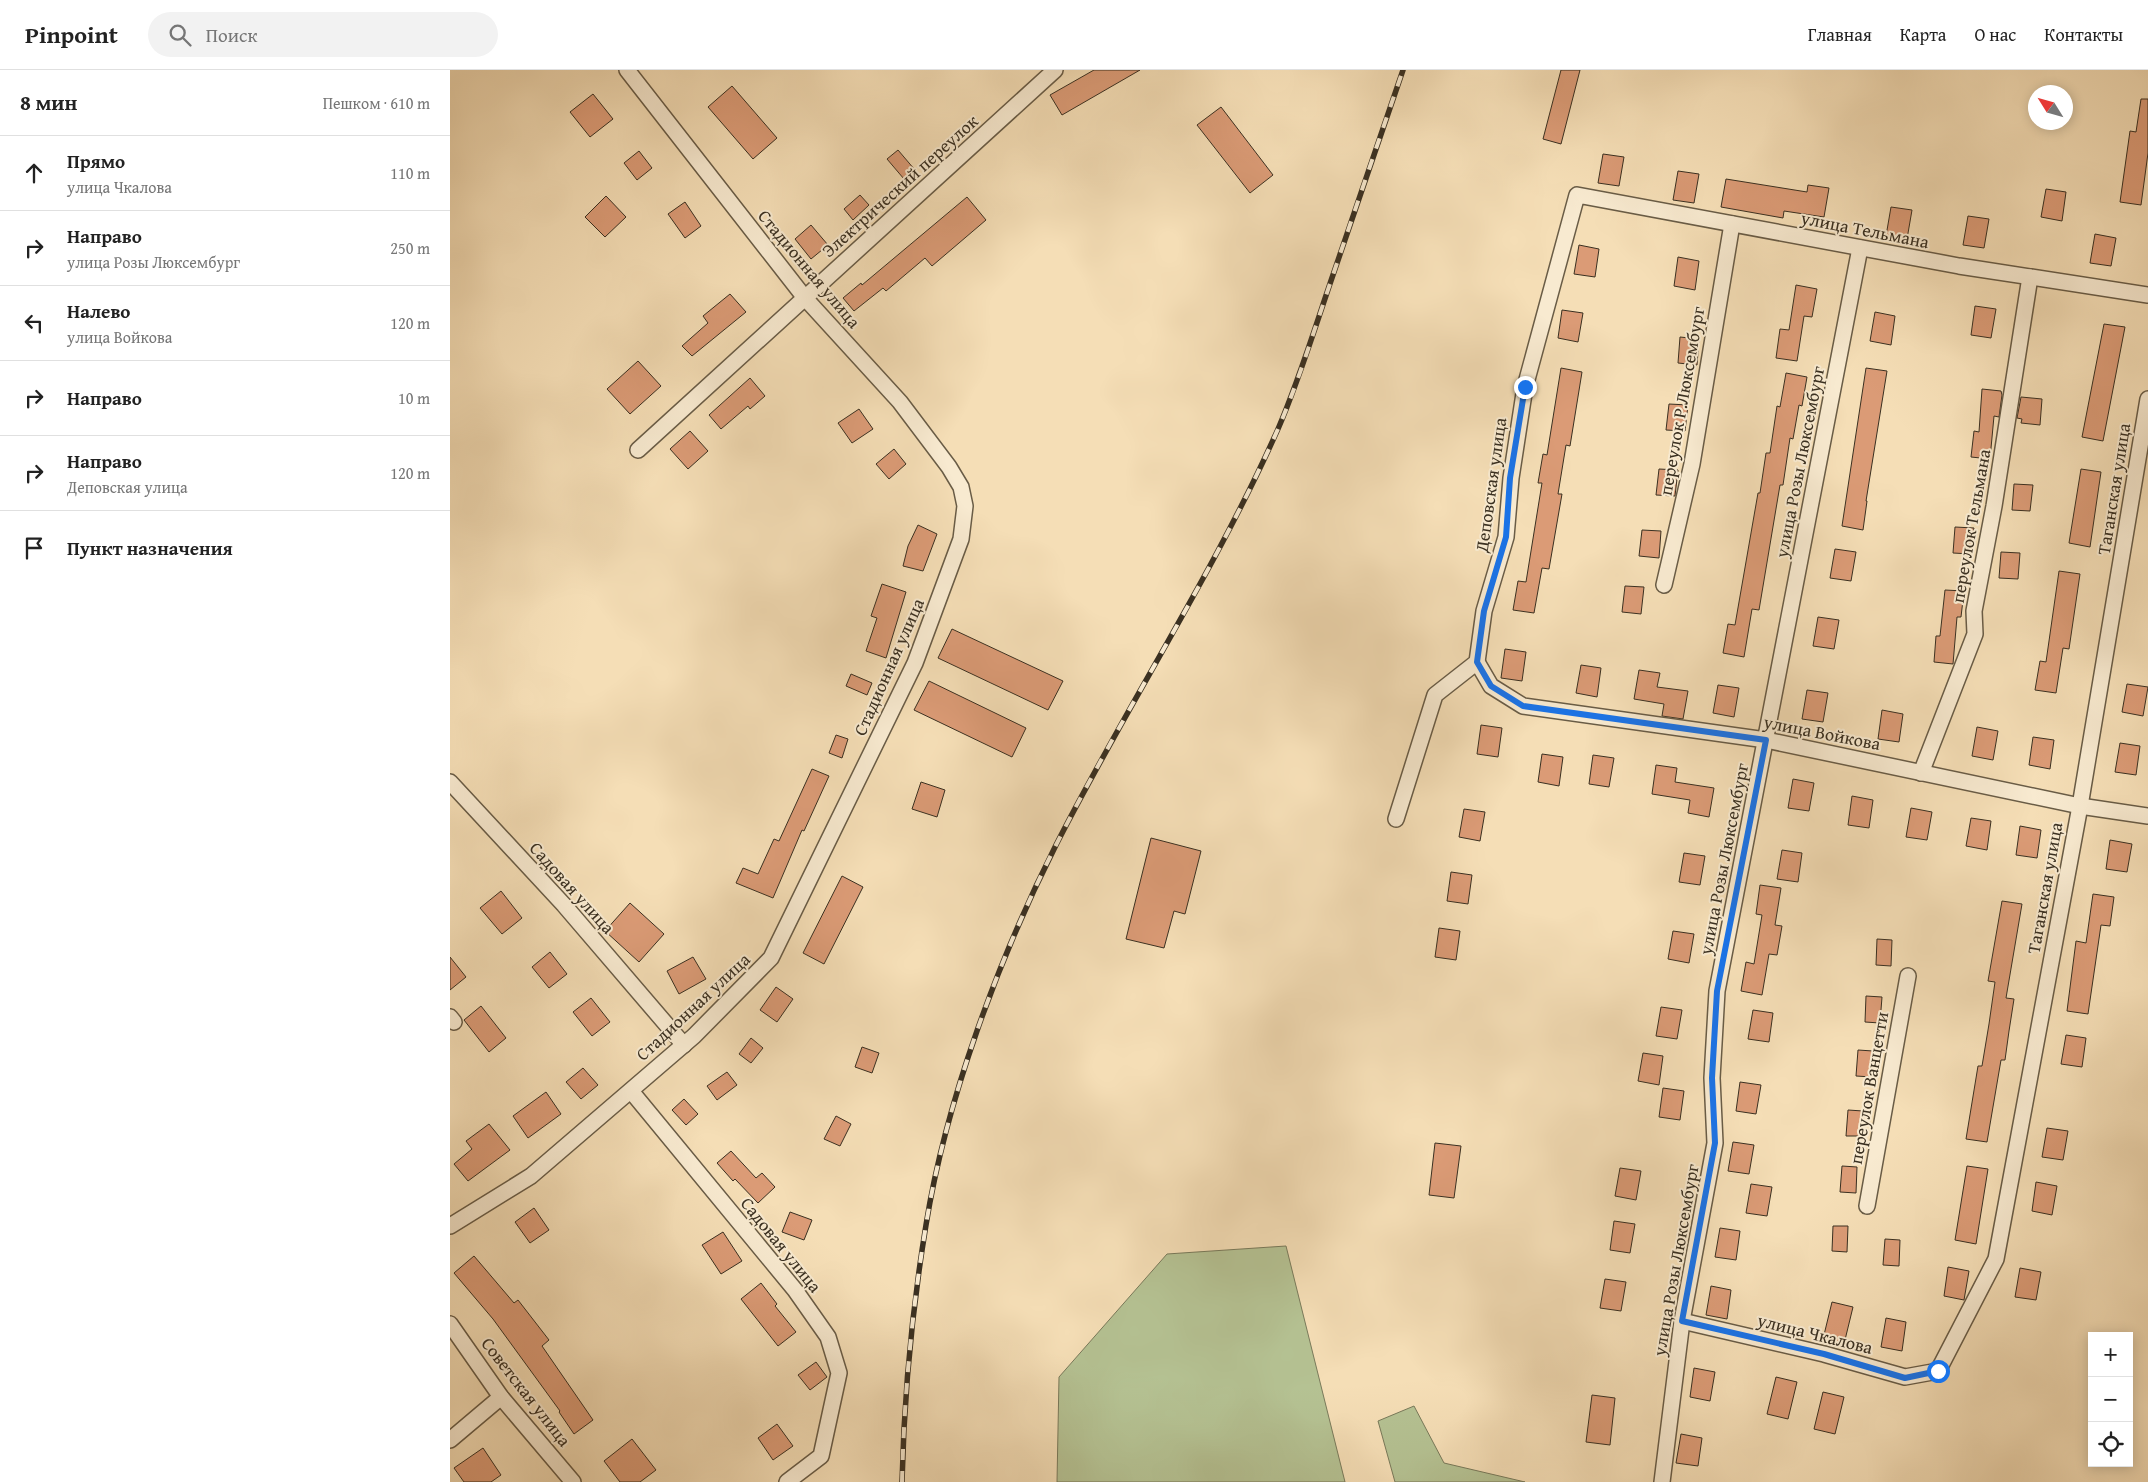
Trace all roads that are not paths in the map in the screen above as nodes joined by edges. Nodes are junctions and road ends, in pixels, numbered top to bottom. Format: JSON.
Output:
{"nodes":[{"id":1,"x":627,"y":70,"type":"edge"},
{"id":2,"x":1055,"y":70,"type":"edge"},
{"id":3,"x":1577,"y":195,"type":"joint"},
{"id":4,"x":1732,"y":224,"type":"junction"},
{"id":5,"x":1860,"y":248,"type":"junction"},
{"id":6,"x":2030,"y":277,"type":"junction"},
{"id":7,"x":2148,"y":295,"type":"edge"},
{"id":8,"x":805,"y":298,"type":"junction"},
{"id":9,"x":2148,"y":399,"type":"edge"},
{"id":10,"x":638,"y":450,"type":"dead end"},
{"id":11,"x":1664,"y":585,"type":"dead end"},
{"id":12,"x":1477,"y":662,"type":"junction"},
{"id":13,"x":1766,"y":740,"type":"junction"},
{"id":14,"x":1921,"y":773,"type":"junction"},
{"id":15,"x":450,"y":782,"type":"edge"},
{"id":16,"x":2080,"y":806,"type":"junction"},
{"id":17,"x":2148,"y":816,"type":"edge"},
{"id":18,"x":1396,"y":819,"type":"dead end"},
{"id":19,"x":1908,"y":976,"type":"dead end"},
{"id":20,"x":684,"y":1045,"type":"junction"},
{"id":21,"x":631,"y":1090,"type":"junction"},
{"id":22,"x":1867,"y":1206,"type":"dead end"},
{"id":23,"x":450,"y":1226,"type":"edge"},
{"id":24,"x":1682,"y":1321,"type":"junction"},
{"id":25,"x":450,"y":1324,"type":"edge"},
{"id":26,"x":1938,"y":1371,"type":"joint"},
{"id":27,"x":501,"y":1397,"type":"junction"},
{"id":28,"x":450,"y":1440,"type":"edge"},
{"id":29,"x":573,"y":1482,"type":"edge"},
{"id":30,"x":787,"y":1482,"type":"edge"},
{"id":31,"x":1662,"y":1482,"type":"edge"}],
"edges":[{"from":1,"to":8,"type":"street","name":"Стадионная улица"},
{"from":2,"to":8,"type":"street","name":"Электрический переулок"},
{"from":3,"to":4,"type":"street","name":"улица Тельмана"},
{"from":3,"to":12,"type":"street","name":"Деповская улица"},
{"from":4,"to":5,"type":"street","name":"улица Тельмана"},
{"from":4,"to":11,"type":"street","name":"переулок Р.Люксембург"},
{"from":5,"to":6,"type":"street","name":"улица Тельмана"},
{"from":5,"to":13,"type":"street","name":"улица Розы Люксембург"},
{"from":6,"to":7,"type":"street","name":"улица Тельмана"},
{"from":6,"to":14,"type":"street","name":"переулок Тельмана"},
{"from":8,"to":10,"type":"street","name":"Электрический переулок"},
{"from":8,"to":20,"type":"street","name":"Стадионная улица"},
{"from":9,"to":16,"type":"street","name":"Таганская улица"},
{"from":12,"to":13,"type":"street","name":"улица Войкова"},
{"from":12,"to":18,"type":"street"},
{"from":13,"to":14,"type":"street","name":"улица Войкова"},
{"from":13,"to":24,"type":"street","name":"улица Розы Люксембург"},
{"from":14,"to":16,"type":"street","name":"улица Войкова"},
{"from":15,"to":20,"type":"street","name":"Садовая улица"},
{"from":16,"to":17,"type":"street","name":"улица Войкова"},
{"from":16,"to":26,"type":"street","name":"Таганская улица"},
{"from":19,"to":22,"type":"street","name":"переулок Ванцетти"},
{"from":20,"to":21,"type":"street","name":"Стадионная улица"},
{"from":21,"to":23,"type":"street","name":"Стадионная улица"},
{"from":21,"to":30,"type":"street","name":"Садовая улица"},
{"from":24,"to":26,"type":"street","name":"улица Чкалова"},
{"from":24,"to":31,"type":"street","name":"улица Розы Люксембург"},
{"from":25,"to":27,"type":"street","name":"Советская улица"},
{"from":27,"to":28,"type":"street"},
{"from":27,"to":29,"type":"street","name":"Советская улица"}]}
